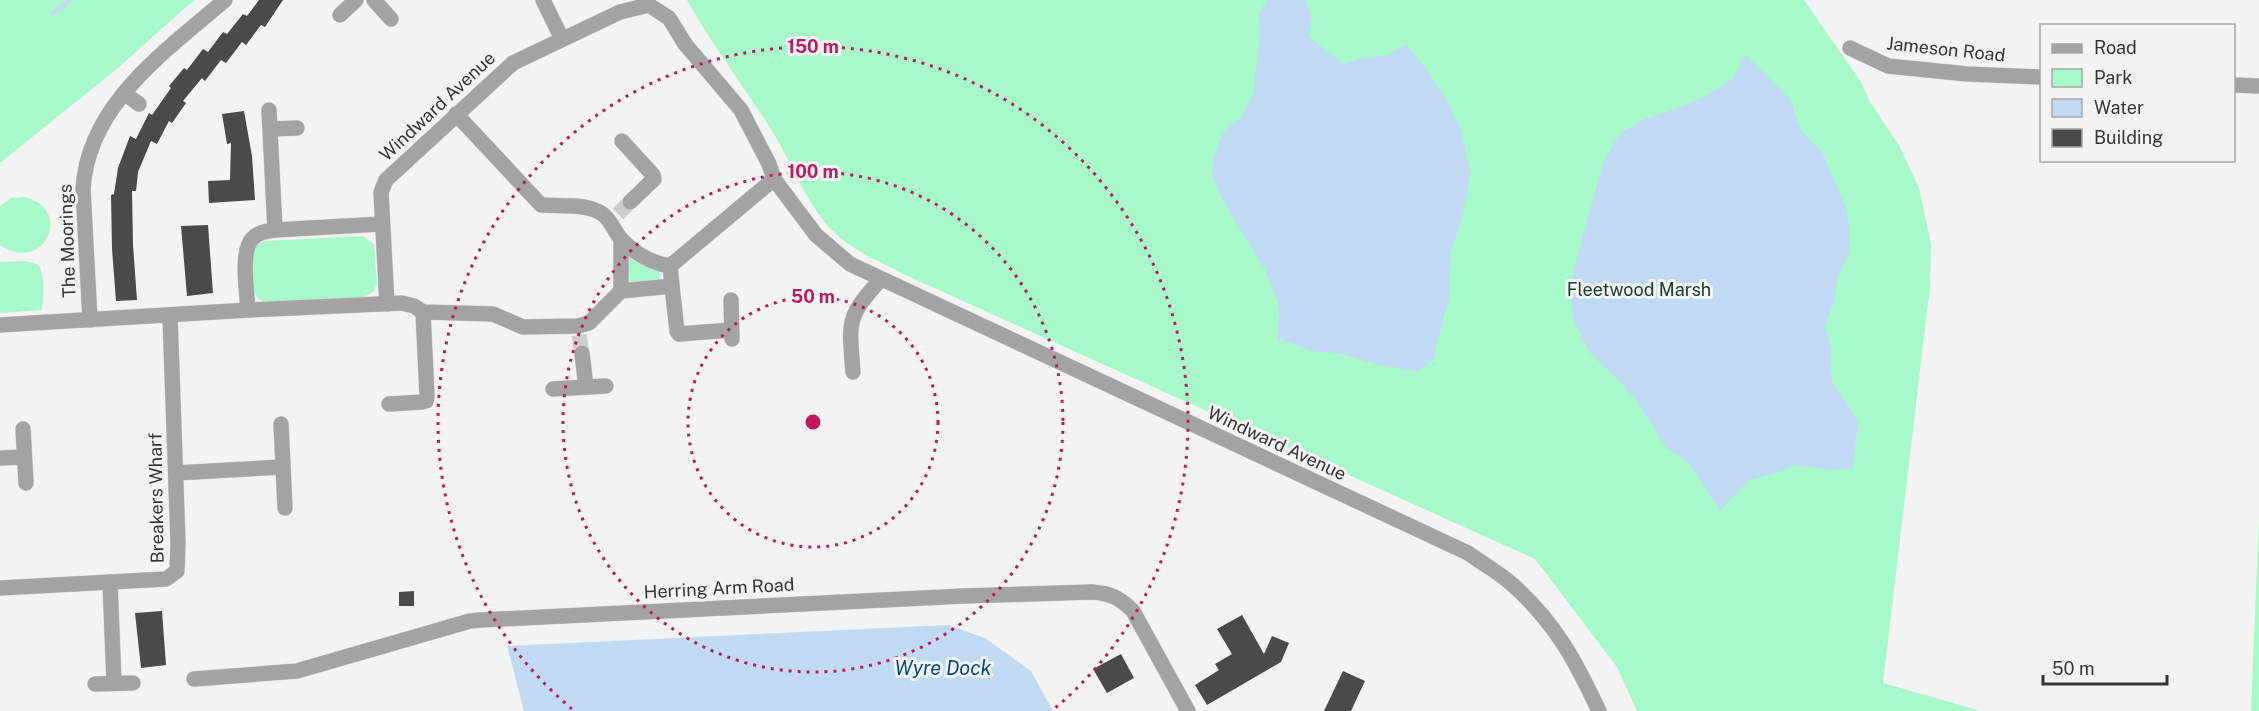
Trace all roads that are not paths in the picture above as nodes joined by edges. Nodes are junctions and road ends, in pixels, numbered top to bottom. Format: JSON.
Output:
{"nodes":[{"id":1,"x":225,"y":0,"type":"edge"},
{"id":2,"x":356,"y":0,"type":"edge"},
{"id":3,"x":374,"y":0,"type":"edge"},
{"id":4,"x":543,"y":0,"type":"edge"},
{"id":5,"x":340,"y":15,"type":"dead end"},
{"id":6,"x":392,"y":19,"type":"dead end"},
{"id":7,"x":562,"y":39,"type":"junction"},
{"id":8,"x":1850,"y":48,"type":"dead end"},
{"id":9,"x":2040,"y":77,"type":"edge"},
{"id":10,"x":2235,"y":85,"type":"edge"},
{"id":11,"x":2259,"y":87,"type":"edge"},
{"id":12,"x":124,"y":93,"type":"junction"},
{"id":13,"x":139,"y":104,"type":"dead end"},
{"id":14,"x":269,"y":110,"type":"dead end"},
{"id":15,"x":456,"y":114,"type":"junction"},
{"id":16,"x":297,"y":128,"type":"dead end"},
{"id":17,"x":271,"y":129,"type":"junction"},
{"id":18,"x":622,"y":141,"type":"dead end"},
{"id":19,"x":774,"y":179,"type":"junction"},
{"id":20,"x":630,"y":202,"type":"tunnel mouth"},
{"id":21,"x":381,"y":224,"type":"junction"},
{"id":22,"x":275,"y":230,"type":"junction"},
{"id":23,"x":621,"y":239,"type":"junction"},
{"id":24,"x":670,"y":266,"type":"junction"},
{"id":25,"x":881,"y":279,"type":"junction"},
{"id":26,"x":672,"y":286,"type":"junction"},
{"id":27,"x":621,"y":291,"type":"junction"},
{"id":28,"x":731,"y":300,"type":"dead end"},
{"id":29,"x":387,"y":304,"type":"junction"},
{"id":30,"x":248,"y":310,"type":"junction"},
{"id":31,"x":423,"y":312,"type":"junction"},
{"id":32,"x":170,"y":316,"type":"junction"},
{"id":33,"x":90,"y":320,"type":"junction"},
{"id":34,"x":0,"y":325,"type":"edge"},
{"id":35,"x":582,"y":353,"type":"tunnel mouth"},
{"id":36,"x":853,"y":372,"type":"dead end"},
{"id":37,"x":606,"y":386,"type":"dead end"},
{"id":38,"x":586,"y":387,"type":"junction"},
{"id":39,"x":553,"y":389,"type":"dead end"},
{"id":40,"x":389,"y":404,"type":"dead end"},
{"id":41,"x":281,"y":424,"type":"dead end"},
{"id":42,"x":22,"y":429,"type":"dead end"},
{"id":43,"x":24,"y":457,"type":"junction"},
{"id":44,"x":0,"y":458,"type":"edge"},
{"id":45,"x":282,"y":467,"type":"junction"},
{"id":46,"x":176,"y":473,"type":"junction"},
{"id":47,"x":26,"y":483,"type":"dead end"},
{"id":48,"x":285,"y":508,"type":"dead end"},
{"id":49,"x":110,"y":582,"type":"junction"},
{"id":50,"x":0,"y":588,"type":"edge"},
{"id":51,"x":194,"y":679,"type":"dead end"},
{"id":52,"x":133,"y":682,"type":"dead end"},
{"id":53,"x":114,"y":683,"type":"junction"},
{"id":54,"x":95,"y":684,"type":"dead end"},
{"id":55,"x":1188,"y":711,"type":"edge"},
{"id":56,"x":1599,"y":711,"type":"edge"}],
"edges":[{"from":1,"to":12,"type":"street","name":"The Moorings"},
{"from":2,"to":5,"type":"street"},
{"from":3,"to":6,"type":"street"},
{"from":4,"to":7,"type":"street"},
{"from":7,"to":15,"type":"street","name":"Windward Avenue"},
{"from":7,"to":19,"type":"street","name":"Windward Avenue"},
{"from":8,"to":9,"type":"street","name":"Jameson Road"},
{"from":10,"to":11,"type":"street"},
{"from":12,"to":13,"type":"street"},
{"from":12,"to":33,"type":"street","name":"The Moorings"},
{"from":14,"to":17,"type":"street"},
{"from":15,"to":21,"type":"street","name":"Windward Avenue"},
{"from":15,"to":23,"type":"street"},
{"from":16,"to":17,"type":"street"},
{"from":17,"to":22,"type":"street"},
{"from":18,"to":20,"type":"street"},
{"from":19,"to":24,"type":"street"},
{"from":19,"to":25,"type":"street","name":"Windward Avenue"},
{"from":21,"to":22,"type":"street"},
{"from":21,"to":29,"type":"street","name":"Windward Avenue"},
{"from":22,"to":30,"type":"street"},
{"from":23,"to":24,"type":"street"},
{"from":23,"to":27,"type":"street"},
{"from":24,"to":26,"type":"street"},
{"from":25,"to":36,"type":"street"},
{"from":25,"to":56,"type":"street","name":"Windward Avenue"},
{"from":26,"to":27,"type":"street"},
{"from":26,"to":28,"type":"street"},
{"from":27,"to":31,"type":"street"},
{"from":29,"to":30,"type":"street"},
{"from":29,"to":31,"type":"street"},
{"from":30,"to":32,"type":"street"},
{"from":31,"to":40,"type":"street"},
{"from":32,"to":33,"type":"street"},
{"from":32,"to":46,"type":"street","name":"Breakers Wharf"},
{"from":33,"to":34,"type":"street"},
{"from":35,"to":38,"type":"street"},
{"from":37,"to":38,"type":"street"},
{"from":38,"to":39,"type":"street"},
{"from":41,"to":45,"type":"street"},
{"from":42,"to":43,"type":"street"},
{"from":43,"to":44,"type":"street"},
{"from":43,"to":47,"type":"street"},
{"from":45,"to":46,"type":"street"},
{"from":45,"to":48,"type":"street"},
{"from":46,"to":49,"type":"street","name":"Breakers Wharf"},
{"from":49,"to":50,"type":"street","name":"Breakers Wharf"},
{"from":49,"to":53,"type":"street"},
{"from":51,"to":55,"type":"street","name":"Herring Arm Road"},
{"from":52,"to":53,"type":"street"},
{"from":53,"to":54,"type":"street"}]}
